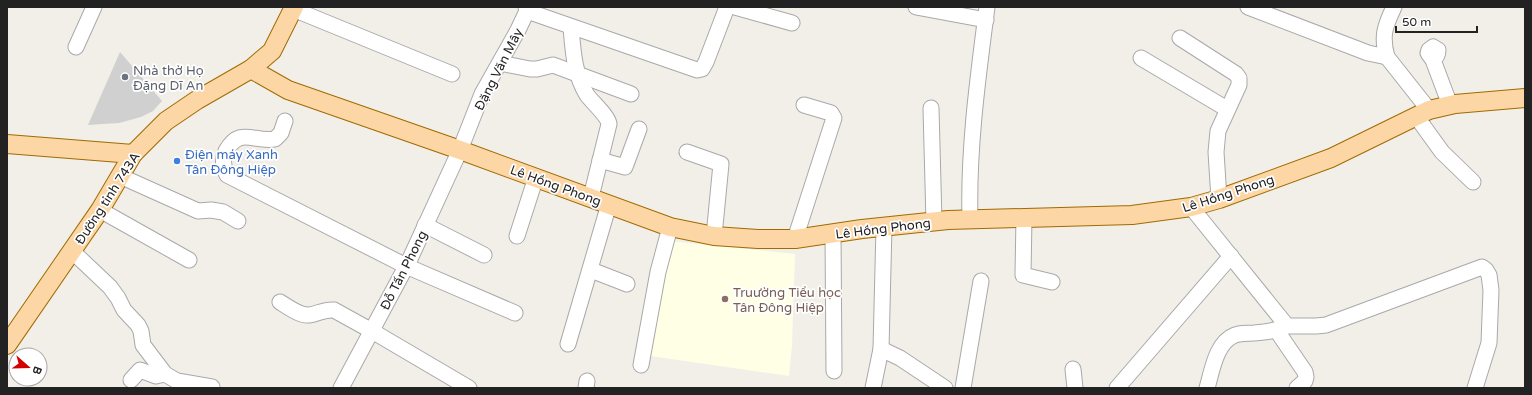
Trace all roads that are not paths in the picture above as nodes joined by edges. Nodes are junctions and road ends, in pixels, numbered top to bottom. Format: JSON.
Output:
{"nodes":[{"id":1,"x":94,"y":7,"type":"edge"},
{"id":2,"x":727,"y":7,"type":"edge"},
{"id":3,"x":735,"y":7,"type":"edge"},
{"id":4,"x":916,"y":7,"type":"edge"},
{"id":5,"x":1248,"y":7,"type":"edge"},
{"id":6,"x":1394,"y":7,"type":"edge"},
{"id":7,"x":294,"y":8,"type":"edge"},
{"id":8,"x":528,"y":8,"type":"edge"},
{"id":9,"x":986,"y":13,"type":"edge"},
{"id":10,"x":792,"y":23,"type":"dead end"},
{"id":11,"x":571,"y":27,"type":"junction"},
{"id":12,"x":1180,"y":38,"type":"dead end"},
{"id":13,"x":76,"y":46,"type":"dead end"},
{"id":14,"x":1387,"y":57,"type":"junction"},
{"id":15,"x":1141,"y":58,"type":"dead end"},
{"id":16,"x":1433,"y":60,"type":"dead end"},
{"id":17,"x":500,"y":63,"type":"junction"},
{"id":18,"x":251,"y":69,"type":"junction"},
{"id":19,"x":452,"y":74,"type":"dead end"},
{"id":20,"x":577,"y":75,"type":"junction"},
{"id":21,"x":631,"y":94,"type":"dead end"},
{"id":22,"x":1525,"y":98,"type":"edge"},
{"id":23,"x":804,"y":105,"type":"dead end"},
{"id":24,"x":1450,"y":105,"type":"junction"},
{"id":25,"x":931,"y":108,"type":"dead end"},
{"id":26,"x":1227,"y":109,"type":"junction"},
{"id":27,"x":1423,"y":113,"type":"junction"},
{"id":28,"x":285,"y":121,"type":"dead end"},
{"id":29,"x":639,"y":129,"type":"dead end"},
{"id":30,"x":7,"y":144,"type":"edge"},
{"id":31,"x":460,"y":150,"type":"junction"},
{"id":32,"x":687,"y":152,"type":"dead end"},
{"id":33,"x":133,"y":154,"type":"junction"},
{"id":34,"x":600,"y":160,"type":"junction"},
{"id":35,"x":120,"y":176,"type":"junction"},
{"id":36,"x":536,"y":177,"type":"junction"},
{"id":37,"x":1473,"y":182,"type":"dead end"},
{"id":38,"x":590,"y":197,"type":"junction"},
{"id":39,"x":1219,"y":199,"type":"junction"},
{"id":40,"x":609,"y":204,"type":"junction"},
{"id":41,"x":1191,"y":208,"type":"junction"},
{"id":42,"x":100,"y":210,"type":"junction"},
{"id":43,"x":1024,"y":218,"type":"junction"},
{"id":44,"x":970,"y":219,"type":"junction"},
{"id":45,"x":238,"y":221,"type":"dead end"},
{"id":46,"x":934,"y":222,"type":"junction"},
{"id":47,"x":425,"y":225,"type":"junction"},
{"id":48,"x":670,"y":226,"type":"junction"},
{"id":49,"x":884,"y":227,"type":"junction"},
{"id":50,"x":833,"y":233,"type":"junction"},
{"id":51,"x":517,"y":236,"type":"dead end"},
{"id":52,"x":714,"y":236,"type":"junction"},
{"id":53,"x":795,"y":239,"type":"junction"},
{"id":54,"x":72,"y":251,"type":"junction"},
{"id":55,"x":484,"y":255,"type":"dead end"},
{"id":56,"x":1231,"y":256,"type":"junction"},
{"id":57,"x":190,"y":260,"type":"dead end"},
{"id":58,"x":406,"y":266,"type":"junction"},
{"id":59,"x":591,"y":270,"type":"junction"},
{"id":60,"x":981,"y":281,"type":"dead end"},
{"id":61,"x":1052,"y":282,"type":"dead end"},
{"id":62,"x":627,"y":284,"type":"dead end"},
{"id":63,"x":280,"y":302,"type":"dead end"},
{"id":64,"x":515,"y":313,"type":"dead end"},
{"id":65,"x":1282,"y":328,"type":"junction"},
{"id":66,"x":372,"y":330,"type":"junction"},
{"id":67,"x":568,"y":344,"type":"dead end"},
{"id":68,"x":7,"y":345,"type":"edge"},
{"id":69,"x":881,"y":349,"type":"junction"},
{"id":70,"x":641,"y":365,"type":"dead end"},
{"id":71,"x":1073,"y":369,"type":"dead end"},
{"id":72,"x":834,"y":371,"type":"dead end"},
{"id":73,"x":165,"y":374,"type":"junction"},
{"id":74,"x":131,"y":380,"type":"dead end"},
{"id":75,"x":216,"y":388,"type":"edge"},
{"id":76,"x":341,"y":388,"type":"edge"},
{"id":77,"x":469,"y":388,"type":"edge"},
{"id":78,"x":872,"y":388,"type":"edge"},
{"id":79,"x":945,"y":388,"type":"edge"},
{"id":80,"x":963,"y":388,"type":"edge"},
{"id":81,"x":1075,"y":388,"type":"edge"},
{"id":82,"x":1117,"y":388,"type":"edge"},
{"id":83,"x":1206,"y":388,"type":"edge"},
{"id":84,"x":1297,"y":388,"type":"edge"},
{"id":85,"x":1475,"y":388,"type":"edge"}],
"edges":[{"from":1,"to":13,"type":"street"},
{"from":2,"to":11,"type":"street"},
{"from":3,"to":10,"type":"street"},
{"from":4,"to":9,"type":"street"},
{"from":5,"to":14,"type":"street"},
{"from":6,"to":14,"type":"street"},
{"from":7,"to":18,"type":"main road","name":"Đường tỉnh 743A"},
{"from":7,"to":19,"type":"street"},
{"from":8,"to":11,"type":"street"},
{"from":8,"to":17,"type":"street","name":"Đặng Văn Mây"},
{"from":9,"to":44,"type":"street"},
{"from":11,"to":20,"type":"street"},
{"from":12,"to":26,"type":"street"},
{"from":14,"to":27,"type":"street"},
{"from":15,"to":26,"type":"street"},
{"from":16,"to":24,"type":"street"},
{"from":17,"to":20,"type":"street"},
{"from":17,"to":31,"type":"street","name":"Đặng Văn Mây"},
{"from":18,"to":31,"type":"main road","name":"Lê Hồng Phong"},
{"from":18,"to":33,"type":"main road","name":"Đường tỉnh 743A"},
{"from":20,"to":21,"type":"street"},
{"from":20,"to":34,"type":"street"},
{"from":22,"to":24,"type":"main road","name":"Lê Hồng Phong"},
{"from":23,"to":53,"type":"street"},
{"from":24,"to":27,"type":"main road","name":"Lê Hồng Phong"},
{"from":25,"to":46,"type":"street"},
{"from":26,"to":39,"type":"street"},
{"from":27,"to":37,"type":"street"},
{"from":27,"to":39,"type":"main road","name":"Lê Hồng Phong"},
{"from":28,"to":58,"type":"street"},
{"from":29,"to":34,"type":"street"},
{"from":30,"to":33,"type":"main road"},
{"from":31,"to":36,"type":"main road","name":"Lê Hồng Phong"},
{"from":31,"to":47,"type":"street","name":"Đỗ Tấn Phong"},
{"from":32,"to":52,"type":"street"},
{"from":33,"to":35,"type":"main road","name":"Đường tỉnh 743A"},
{"from":34,"to":38,"type":"street"},
{"from":35,"to":42,"type":"main road","name":"Đường tỉnh 743A"},
{"from":35,"to":45,"type":"street"},
{"from":36,"to":38,"type":"main road","name":"Lê Hồng Phong"},
{"from":36,"to":51,"type":"street"},
{"from":38,"to":40,"type":"main road","name":"Lê Hồng Phong"},
{"from":39,"to":41,"type":"main road","name":"Lê Hồng Phong"},
{"from":40,"to":48,"type":"main road","name":"Lê Hồng Phong"},
{"from":40,"to":59,"type":"street"},
{"from":41,"to":43,"type":"main road","name":"Lê Hồng Phong"},
{"from":41,"to":56,"type":"street"},
{"from":42,"to":54,"type":"main road","name":"Đường tỉnh 743A"},
{"from":42,"to":57,"type":"street"},
{"from":43,"to":44,"type":"main road","name":"Lê Hồng Phong"},
{"from":43,"to":61,"type":"street"},
{"from":44,"to":46,"type":"main road","name":"Lê Hồng Phong"},
{"from":46,"to":49,"type":"main road","name":"Lê Hồng Phong"},
{"from":47,"to":55,"type":"street"},
{"from":47,"to":58,"type":"street","name":"Đỗ Tấn Phong"},
{"from":48,"to":52,"type":"main road","name":"Lê Hồng Phong"},
{"from":48,"to":70,"type":"street"},
{"from":49,"to":50,"type":"main road","name":"Lê Hồng Phong"},
{"from":49,"to":69,"type":"street"},
{"from":50,"to":53,"type":"main road","name":"Lê Hồng Phong"},
{"from":50,"to":72,"type":"street"},
{"from":52,"to":53,"type":"main road","name":"Lê Hồng Phong"},
{"from":54,"to":68,"type":"main road","name":"Đường tỉnh 743A"},
{"from":54,"to":73,"type":"street"},
{"from":56,"to":65,"type":"street"},
{"from":56,"to":82,"type":"street"},
{"from":58,"to":64,"type":"street"},
{"from":58,"to":66,"type":"street","name":"Đỗ Tấn Phong"},
{"from":59,"to":62,"type":"street"},
{"from":59,"to":67,"type":"street"},
{"from":60,"to":80,"type":"street"},
{"from":63,"to":66,"type":"street"},
{"from":65,"to":83,"type":"street"},
{"from":65,"to":84,"type":"street"},
{"from":65,"to":85,"type":"street"},
{"from":66,"to":76,"type":"street","name":"Đỗ Tấn Phong"},
{"from":66,"to":77,"type":"street"},
{"from":69,"to":78,"type":"street"},
{"from":69,"to":79,"type":"street"},
{"from":71,"to":81,"type":"street"},
{"from":73,"to":74,"type":"street"},
{"from":73,"to":75,"type":"street"}]}
